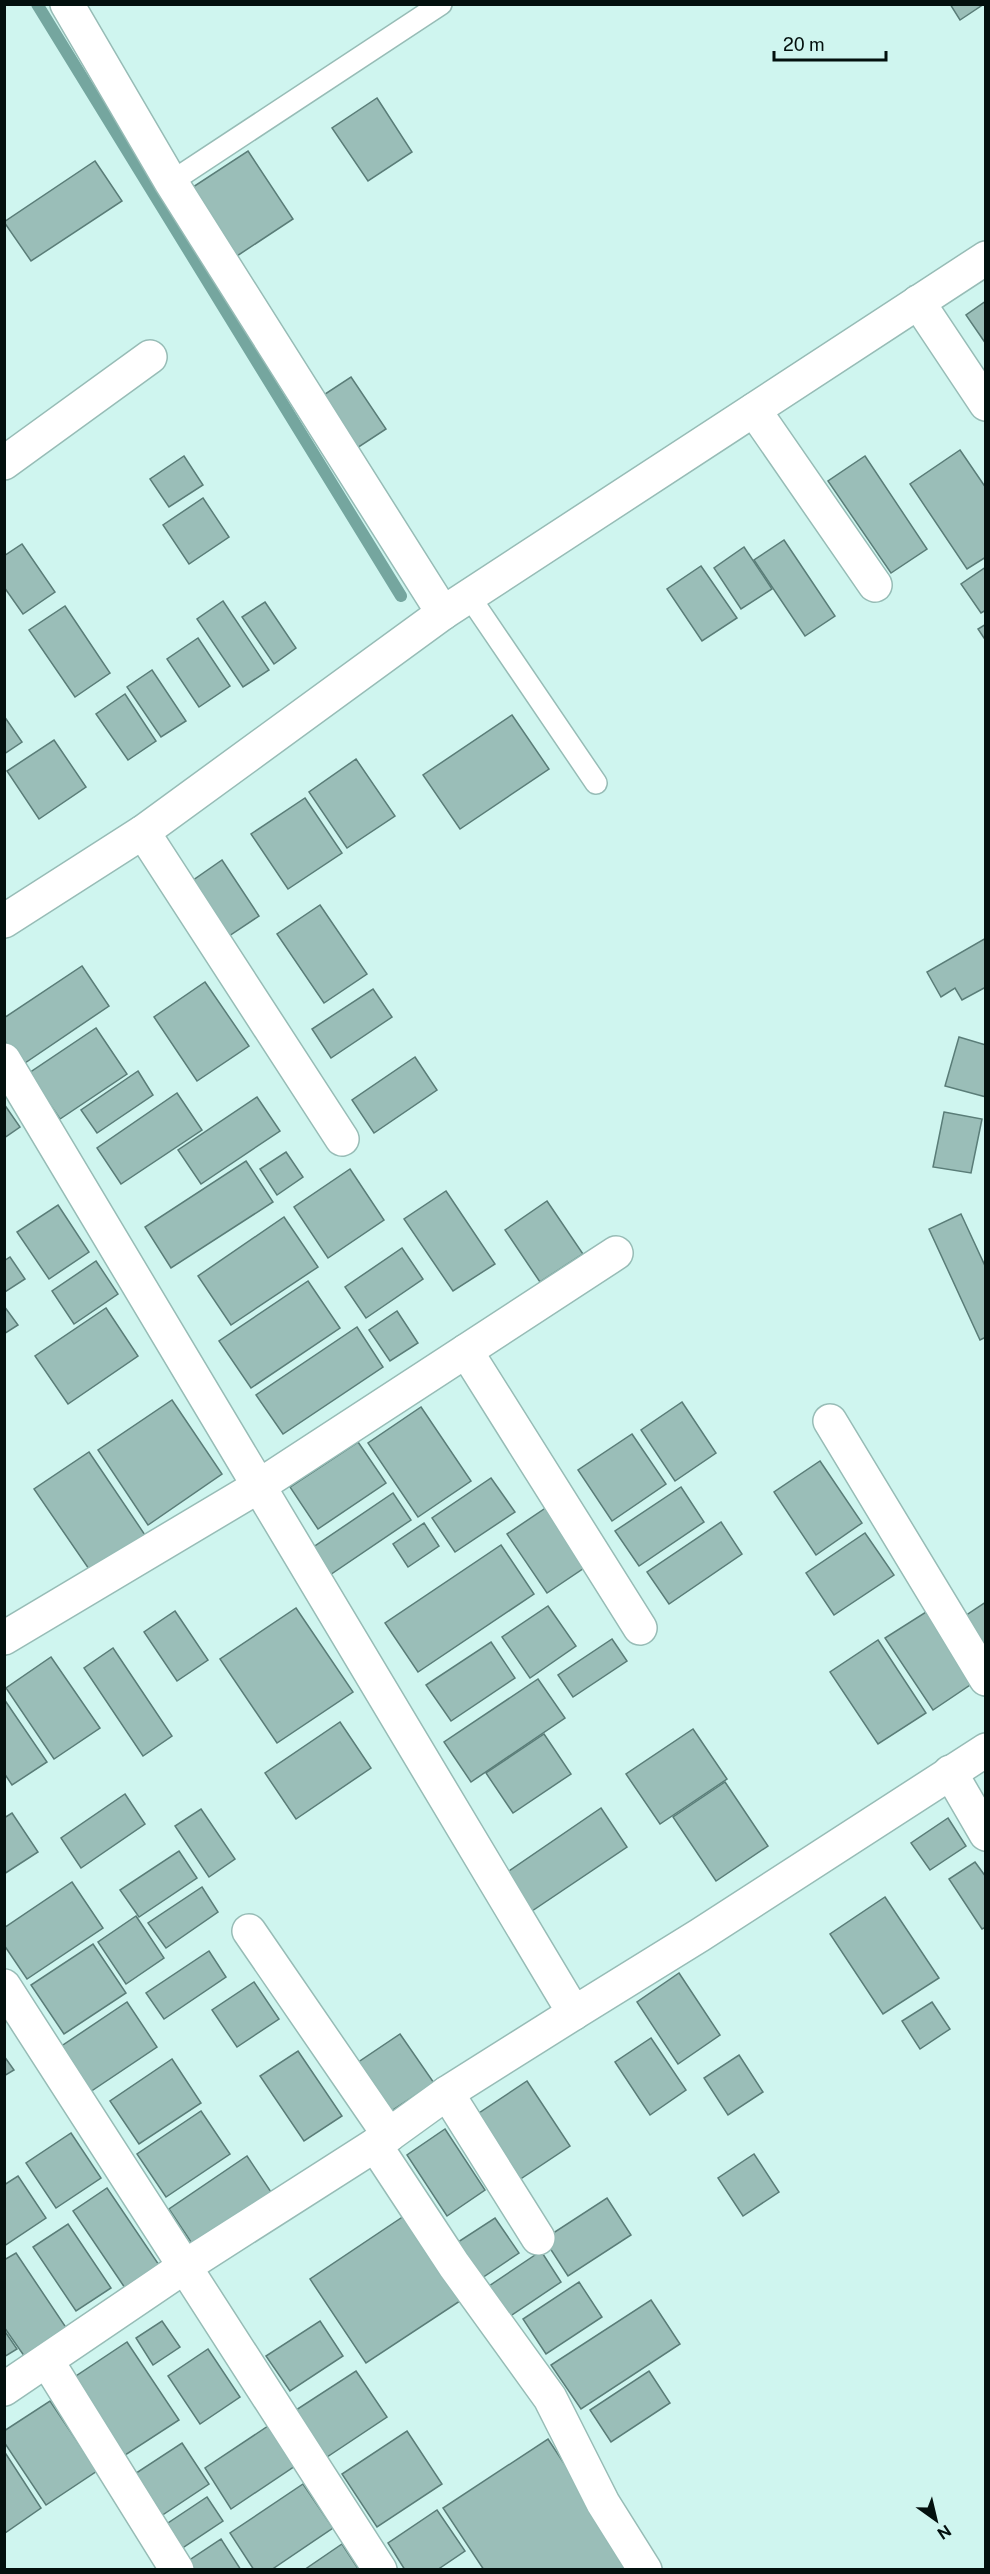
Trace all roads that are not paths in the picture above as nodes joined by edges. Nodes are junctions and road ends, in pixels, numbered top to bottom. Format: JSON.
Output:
{"nodes":[{"id":1,"x":441,"y":4,"type":"edge"},
{"id":2,"x":69,"y":6,"type":"edge"},
{"id":3,"x":171,"y":182,"type":"junction"},
{"id":4,"x":986,"y":258,"type":"edge"},
{"id":5,"x":918,"y":302,"type":"junction"},
{"id":6,"x":150,"y":357,"type":"dead end"},
{"id":7,"x":986,"y":404,"type":"edge"},
{"id":8,"x":754,"y":410,"type":"junction"},
{"id":9,"x":4,"y":463,"type":"edge"},
{"id":10,"x":875,"y":585,"type":"dead end"},
{"id":11,"x":456,"y":604,"type":"junction"},
{"id":12,"x":596,"y":783,"type":"dead end"},
{"id":13,"x":143,"y":832,"type":"junction"},
{"id":14,"x":4,"y":921,"type":"edge"},
{"id":15,"x":4,"y":1060,"type":"edge"},
{"id":16,"x":342,"y":1139,"type":"dead end"},
{"id":17,"x":616,"y":1253,"type":"dead end"},
{"id":18,"x":466,"y":1350,"type":"junction"},
{"id":19,"x":830,"y":1421,"type":"dead end"},
{"id":20,"x":259,"y":1486,"type":"junction"},
{"id":21,"x":640,"y":1628,"type":"dead end"},
{"id":22,"x":4,"y":1638,"type":"edge"},
{"id":23,"x":986,"y":1679,"type":"edge"},
{"id":24,"x":986,"y":1750,"type":"edge"},
{"id":25,"x":950,"y":1772,"type":"junction"},
{"id":26,"x":986,"y":1834,"type":"edge"},
{"id":27,"x":249,"y":1931,"type":"dead end"},
{"id":28,"x":4,"y":1986,"type":"edge"},
{"id":29,"x":574,"y":2013,"type":"junction"},
{"id":30,"x":447,"y":2093,"type":"junction"},
{"id":31,"x":382,"y":2140,"type":"junction"},
{"id":32,"x":538,"y":2238,"type":"dead end"},
{"id":33,"x":184,"y":2267,"type":"junction"},
{"id":34,"x":47,"y":2361,"type":"junction"},
{"id":35,"x":4,"y":2389,"type":"edge"},
{"id":36,"x":177,"y":2570,"type":"edge"},
{"id":37,"x":380,"y":2570,"type":"edge"},
{"id":38,"x":645,"y":2570,"type":"edge"}],
"edges":[{"from":1,"to":3,"type":"lane"},
{"from":2,"to":3,"type":"street"},
{"from":3,"to":11,"type":"street"},
{"from":4,"to":5,"type":"street"},
{"from":5,"to":7,"type":"street"},
{"from":5,"to":8,"type":"street"},
{"from":6,"to":9,"type":"street"},
{"from":8,"to":10,"type":"street"},
{"from":8,"to":11,"type":"street"},
{"from":11,"to":12,"type":"lane"},
{"from":11,"to":13,"type":"street"},
{"from":13,"to":14,"type":"street"},
{"from":13,"to":16,"type":"street"},
{"from":15,"to":20,"type":"street"},
{"from":17,"to":18,"type":"street"},
{"from":18,"to":20,"type":"street"},
{"from":18,"to":21,"type":"street"},
{"from":19,"to":23,"type":"street"},
{"from":20,"to":22,"type":"street"},
{"from":20,"to":29,"type":"street"},
{"from":24,"to":25,"type":"street"},
{"from":25,"to":26,"type":"street"},
{"from":25,"to":29,"type":"street"},
{"from":27,"to":31,"type":"street"},
{"from":28,"to":33,"type":"street"},
{"from":29,"to":30,"type":"street"},
{"from":30,"to":31,"type":"street"},
{"from":30,"to":32,"type":"street"},
{"from":31,"to":33,"type":"street"},
{"from":31,"to":38,"type":"street"},
{"from":33,"to":34,"type":"street"},
{"from":33,"to":37,"type":"street"},
{"from":34,"to":35,"type":"street"},
{"from":34,"to":36,"type":"street"}]}
